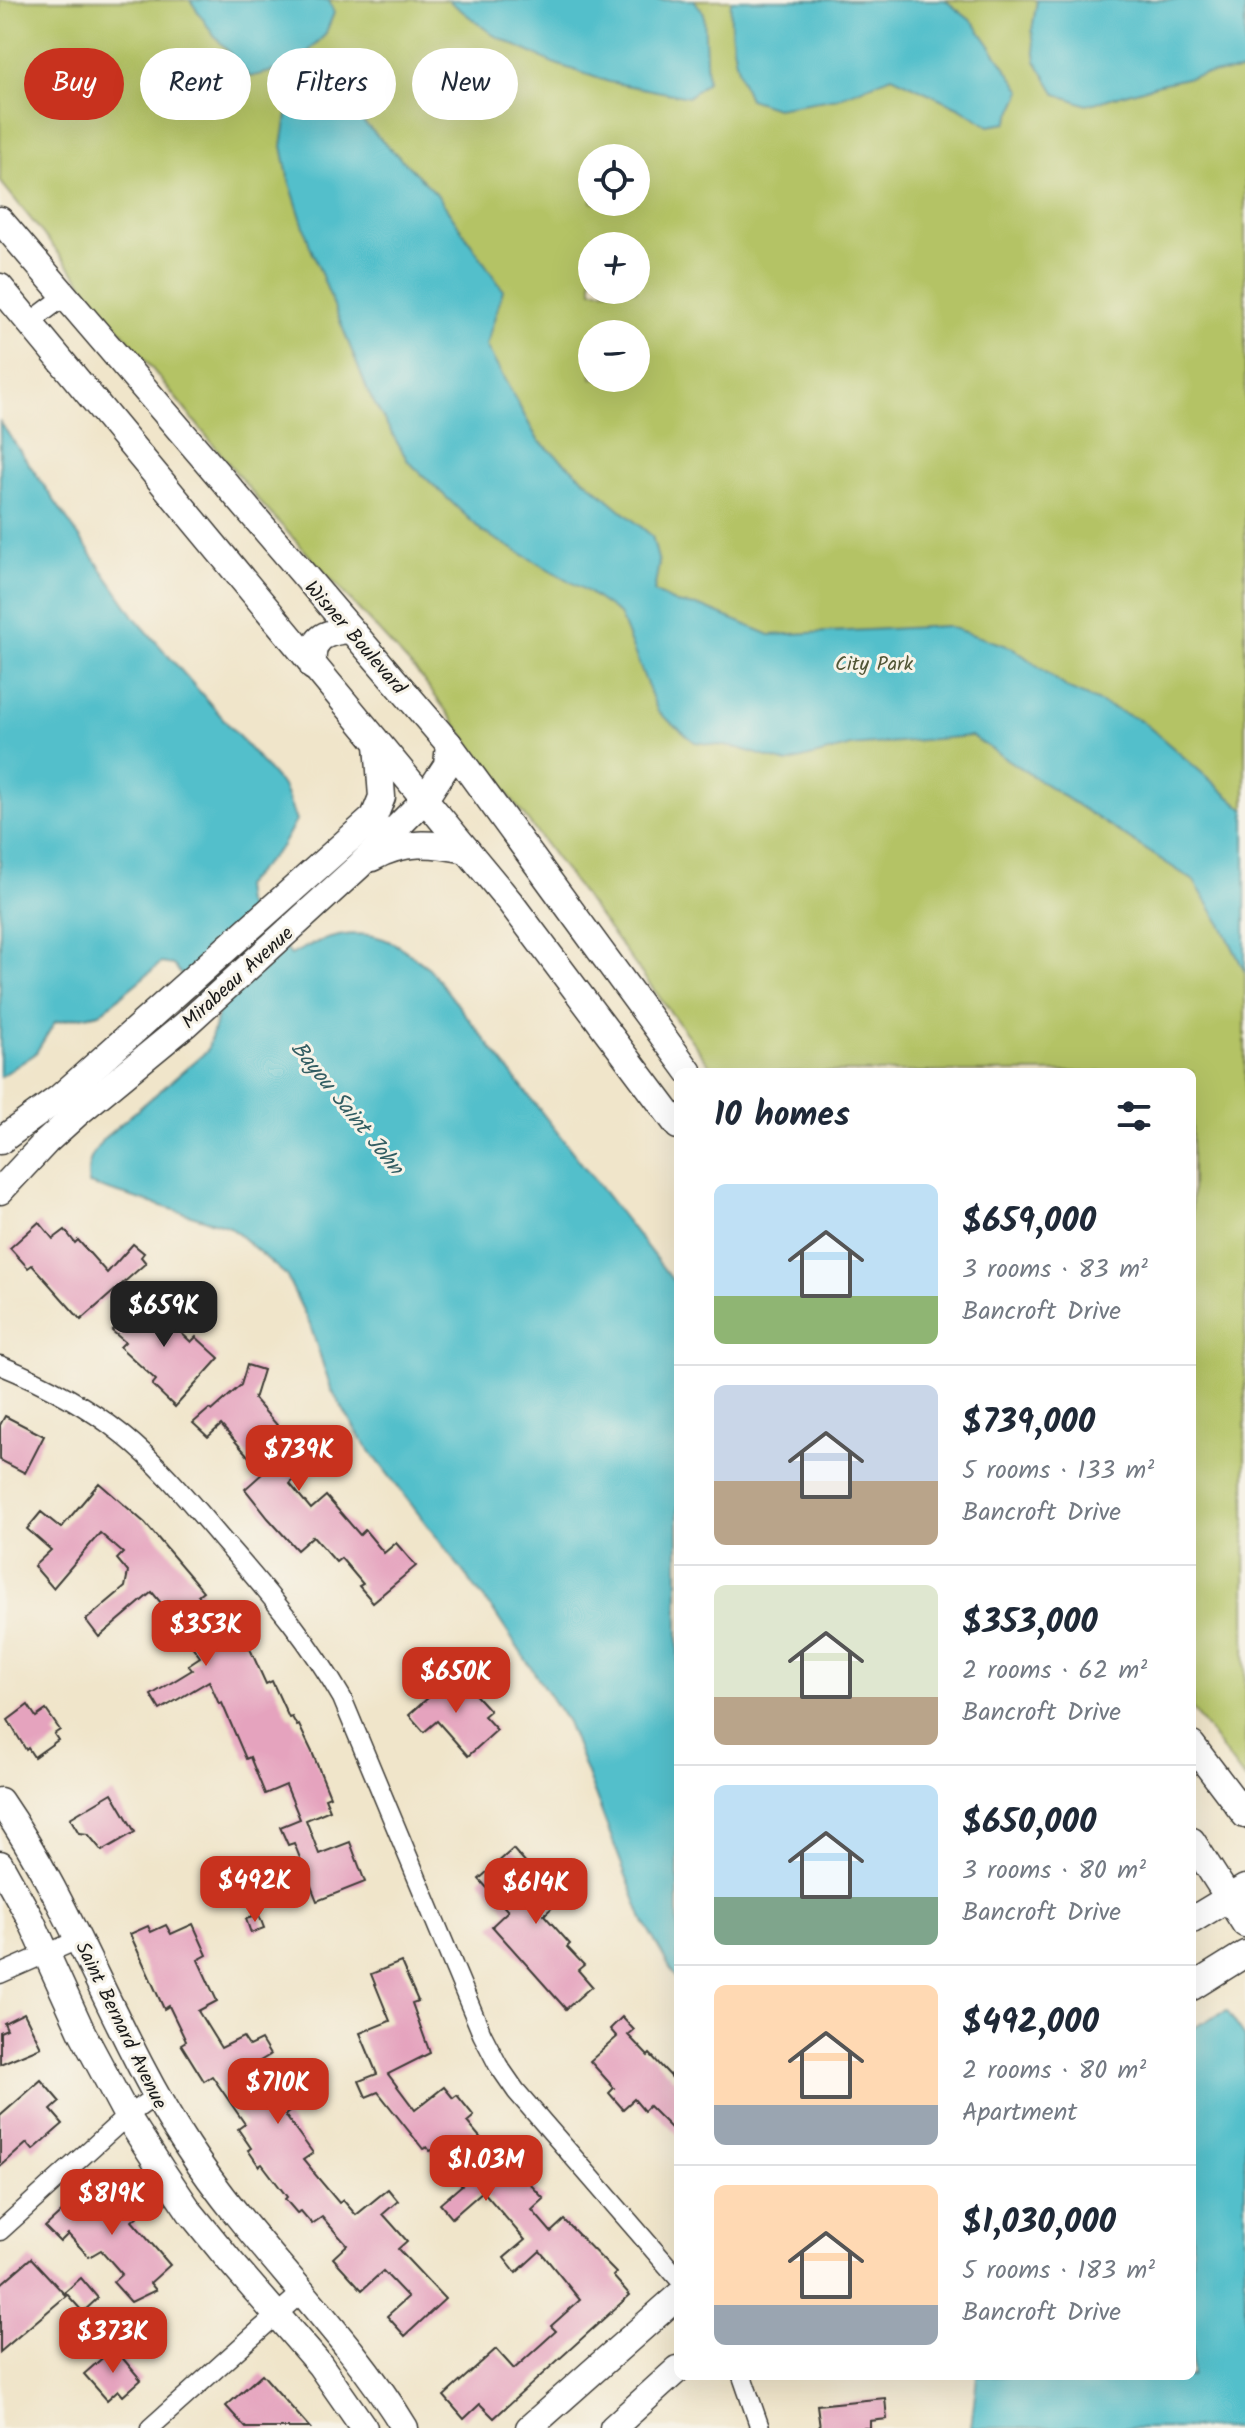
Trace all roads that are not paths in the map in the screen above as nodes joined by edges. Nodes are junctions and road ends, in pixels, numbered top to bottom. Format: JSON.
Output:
{"nodes":[{"id":1,"x":0,"y":220,"type":"edge"},
{"id":2,"x":0,"y":287,"type":"edge"},
{"id":3,"x":65,"y":296,"type":"junction"},
{"id":4,"x":29,"y":323,"type":"junction"},
{"id":5,"x":350,"y":630,"type":"junction"},
{"id":6,"x":313,"y":667,"type":"junction"},
{"id":7,"x":378,"y":744,"type":"junction"},
{"id":8,"x":449,"y":744,"type":"junction"},
{"id":9,"x":424,"y":800,"type":"junction"},
{"id":10,"x":467,"y":850,"type":"junction"},
{"id":11,"x":359,"y":866,"type":"junction"},
{"id":12,"x":686,"y":1068,"type":"edge"},
{"id":13,"x":674,"y":1121,"type":"edge"},
{"id":14,"x":0,"y":1141,"type":"edge"},
{"id":15,"x":0,"y":1191,"type":"edge"},
{"id":16,"x":0,"y":1365,"type":"edge"},
{"id":17,"x":1196,"y":1750,"type":"edge"},
{"id":18,"x":0,"y":1801,"type":"edge"},
{"id":19,"x":1242,"y":1808,"type":"edge"},
{"id":20,"x":1196,"y":1846,"type":"edge"},
{"id":21,"x":0,"y":1864,"type":"edge"},
{"id":22,"x":1237,"y":1893,"type":"edge"},
{"id":23,"x":1196,"y":1918,"type":"edge"},
{"id":24,"x":1245,"y":1924,"type":"edge"},
{"id":25,"x":80,"y":1939,"type":"junction"},
{"id":26,"x":47,"y":1953,"type":"junction"},
{"id":27,"x":1245,"y":1954,"type":"edge"},
{"id":28,"x":0,"y":1974,"type":"edge"},
{"id":29,"x":1245,"y":1979,"type":"edge"},
{"id":30,"x":1196,"y":1984,"type":"edge"},
{"id":31,"x":155,"y":2096,"type":"junction"},
{"id":32,"x":127,"y":2116,"type":"junction"},
{"id":33,"x":0,"y":2231,"type":"edge"},
{"id":34,"x":674,"y":2273,"type":"edge"},
{"id":35,"x":301,"y":2293,"type":"junction"},
{"id":36,"x":674,"y":2300,"type":"edge"},
{"id":37,"x":276,"y":2315,"type":"junction"},
{"id":38,"x":674,"y":2373,"type":"edge"},
{"id":39,"x":743,"y":2380,"type":"edge"},
{"id":40,"x":150,"y":2428,"type":"edge"},
{"id":41,"x":364,"y":2428,"type":"edge"},
{"id":42,"x":405,"y":2428,"type":"edge"},
{"id":43,"x":529,"y":2428,"type":"edge"},
{"id":44,"x":613,"y":2428,"type":"edge"},
{"id":45,"x":760,"y":2428,"type":"edge"}],
"edges":[{"from":1,"to":3,"type":"street","name":"Wisner Boulevard"},
{"from":2,"to":4,"type":"street"},
{"from":3,"to":4,"type":"street"},
{"from":3,"to":5,"type":"street","name":"Wisner Boulevard"},
{"from":4,"to":6,"type":"street"},
{"from":5,"to":6,"type":"street"},
{"from":5,"to":8,"type":"street","name":"Wisner Boulevard"},
{"from":6,"to":7,"type":"street"},
{"from":7,"to":9,"type":"street"},
{"from":7,"to":14,"type":"street","name":"Mirabeau Avenue"},
{"from":8,"to":9,"type":"street","name":"Mirabeau Avenue"},
{"from":8,"to":12,"type":"street","name":"Wisner Boulevard"},
{"from":9,"to":10,"type":"street"},
{"from":9,"to":11,"type":"street","name":"Mirabeau Avenue"},
{"from":10,"to":11,"type":"street"},
{"from":10,"to":13,"type":"street"},
{"from":11,"to":15,"type":"street","name":"Mirabeau Avenue"},
{"from":16,"to":34,"type":"street"},
{"from":17,"to":19,"type":"street"},
{"from":18,"to":25,"type":"street","name":"Saint Bernard Avenue"},
{"from":20,"to":22,"type":"street"},
{"from":21,"to":26,"type":"street","name":"Saint Bernard Avenue"},
{"from":22,"to":23,"type":"street"},
{"from":22,"to":24,"type":"street"},
{"from":25,"to":26,"type":"street"},
{"from":25,"to":31,"type":"street","name":"Saint Bernard Avenue"},
{"from":26,"to":28,"type":"street"},
{"from":26,"to":32,"type":"street","name":"Saint Bernard Avenue"},
{"from":27,"to":30,"type":"street"},
{"from":29,"to":30,"type":"street"},
{"from":31,"to":32,"type":"street"},
{"from":31,"to":35,"type":"street","name":"Saint Bernard Avenue"},
{"from":32,"to":33,"type":"street"},
{"from":32,"to":37,"type":"street","name":"Saint Bernard Avenue"},
{"from":35,"to":37,"type":"street"},
{"from":35,"to":42,"type":"street","name":"Saint Bernard Avenue"},
{"from":36,"to":43,"type":"street"},
{"from":37,"to":40,"type":"street"},
{"from":37,"to":41,"type":"street","name":"Saint Bernard Avenue"},
{"from":38,"to":44,"type":"street"},
{"from":39,"to":45,"type":"street"}]}
